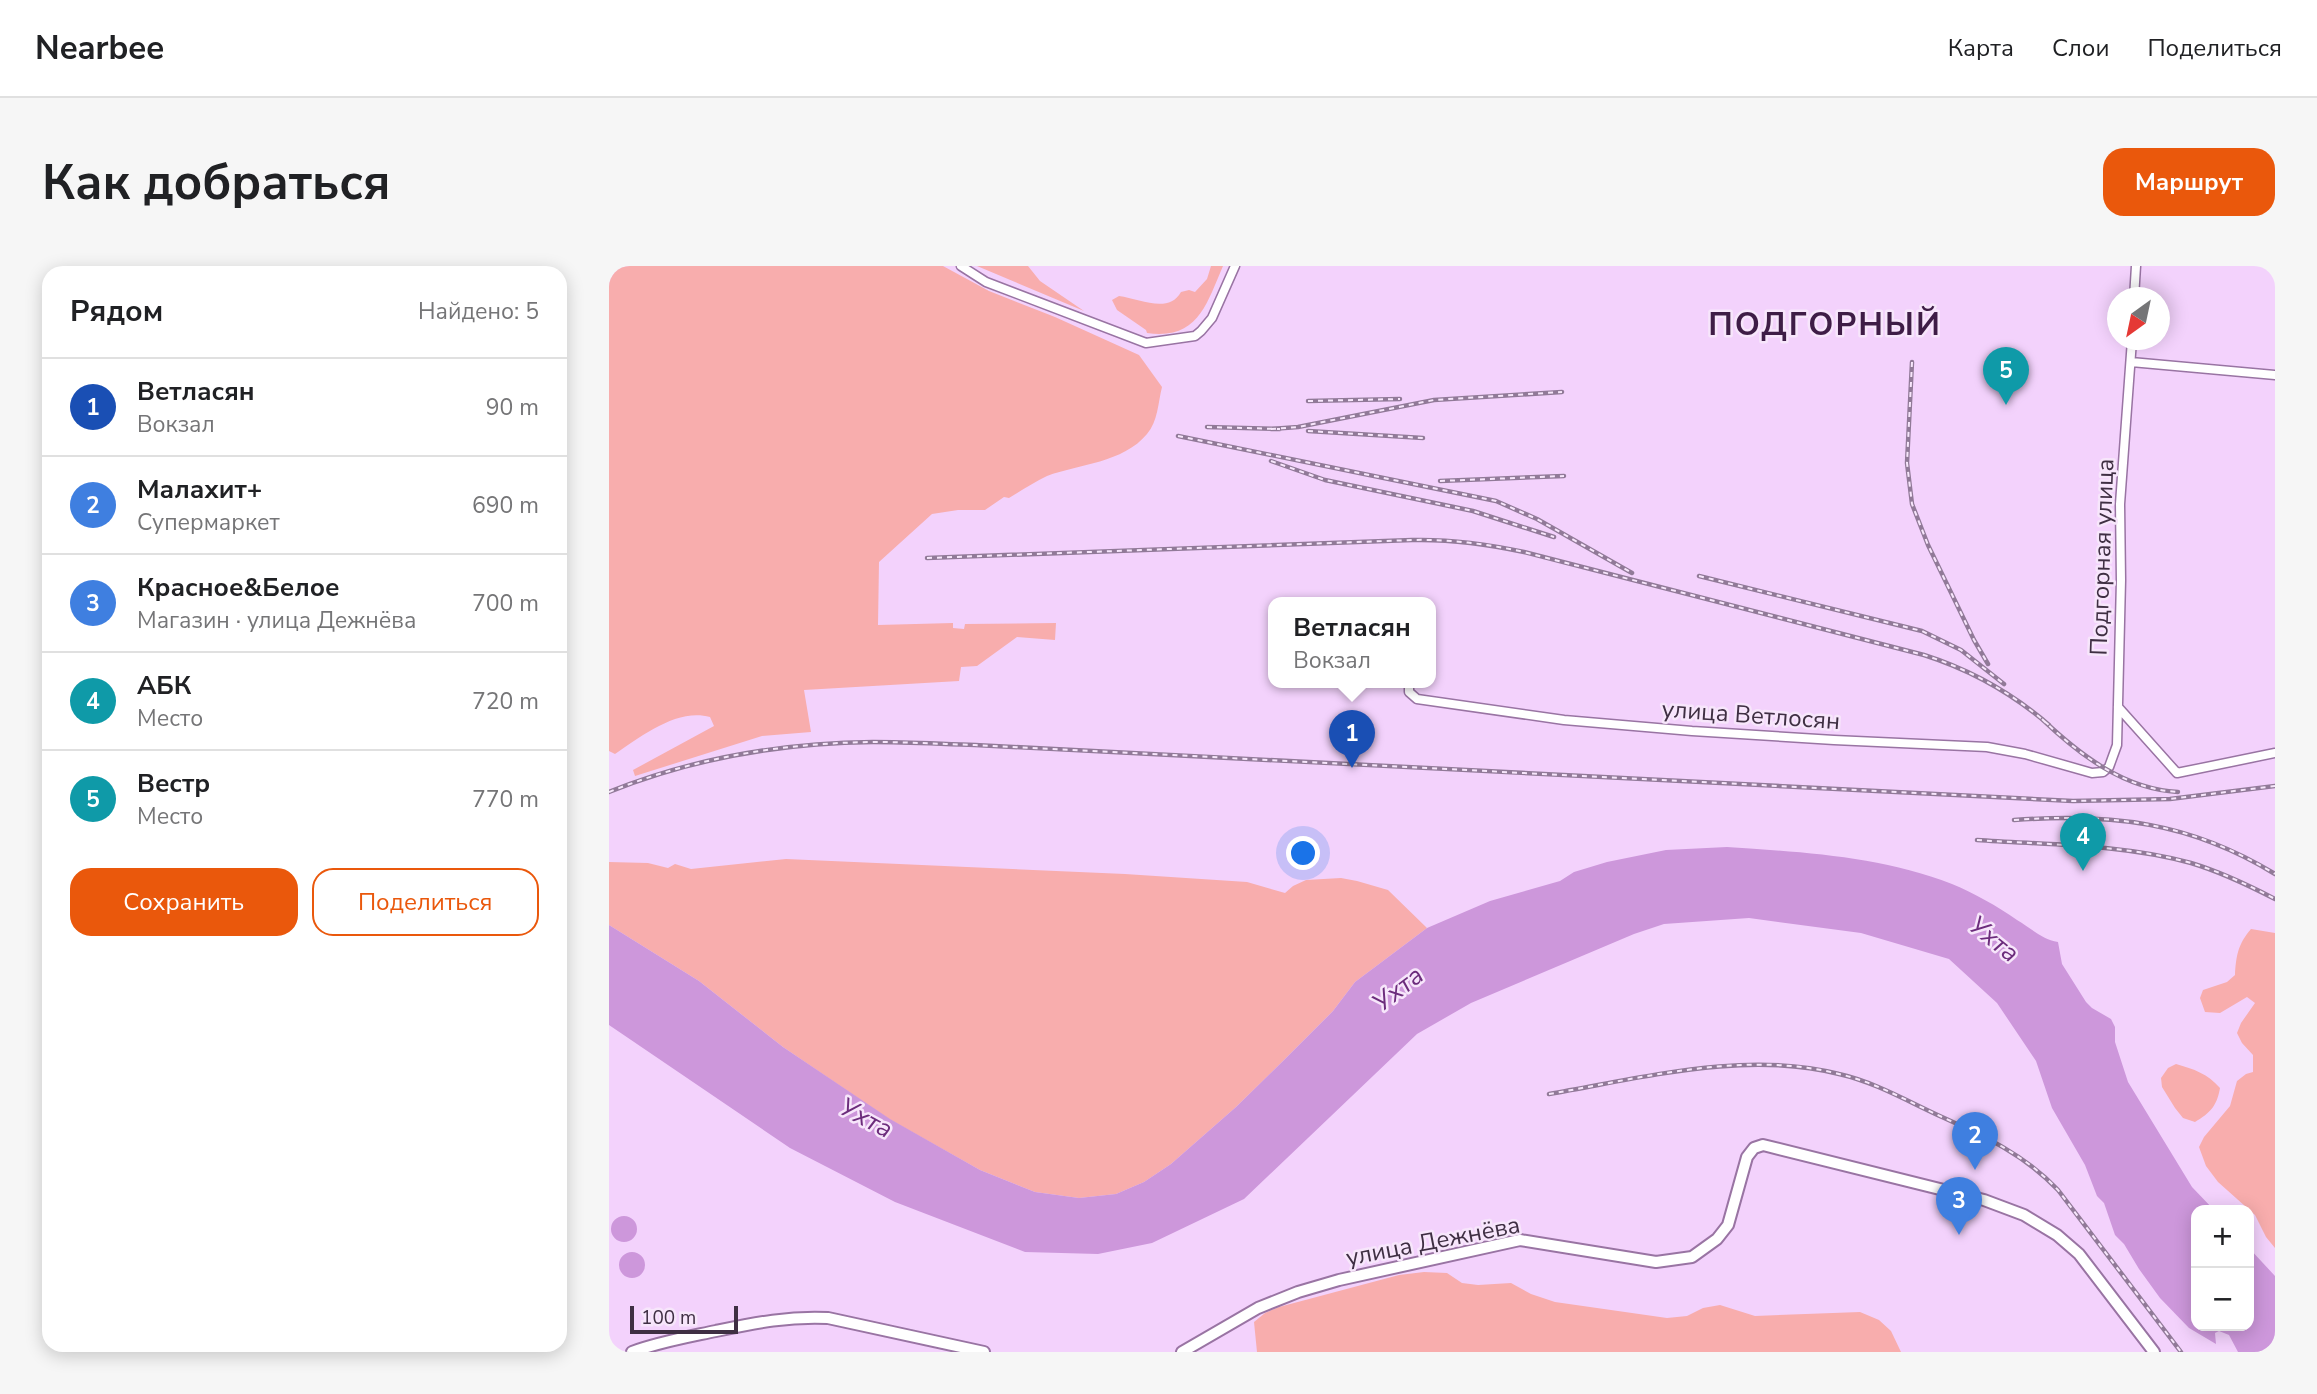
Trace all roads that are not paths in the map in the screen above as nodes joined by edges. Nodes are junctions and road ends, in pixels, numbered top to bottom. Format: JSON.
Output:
{"nodes":[{"id":1,"x":961,"y":266,"type":"edge"},
{"id":2,"x":1235,"y":266,"type":"edge"},
{"id":3,"x":2136,"y":266,"type":"edge"},
{"id":4,"x":2135,"y":287,"type":"edge"},
{"id":5,"x":2132,"y":350,"type":"edge"},
{"id":6,"x":2131,"y":362,"type":"junction"},
{"id":7,"x":2275,"y":375,"type":"edge"},
{"id":8,"x":1409,"y":688,"type":"edge"},
{"id":9,"x":2117,"y":707,"type":"junction"},
{"id":10,"x":2275,"y":753,"type":"edge"},
{"id":11,"x":2102,"y":772,"type":"joint"},
{"id":12,"x":632,"y":1352,"type":"edge"},
{"id":13,"x":983,"y":1352,"type":"edge"},
{"id":14,"x":1182,"y":1352,"type":"edge"},
{"id":15,"x":2154,"y":1352,"type":"edge"}],
"edges":[{"from":1,"to":2,"type":"street"},
{"from":3,"to":4,"type":"street"},
{"from":5,"to":6,"type":"street","name":"Подгорная улица"},
{"from":6,"to":7,"type":"street"},
{"from":6,"to":9,"type":"street","name":"Подгорная улица"},
{"from":8,"to":11,"type":"street","name":"улица Ветлосян"},
{"from":9,"to":10,"type":"street"},
{"from":9,"to":11,"type":"street","name":"Подгорная улица"},
{"from":12,"to":13,"type":"street"},
{"from":14,"to":15,"type":"street","name":"улица Дежнёва"}]}
